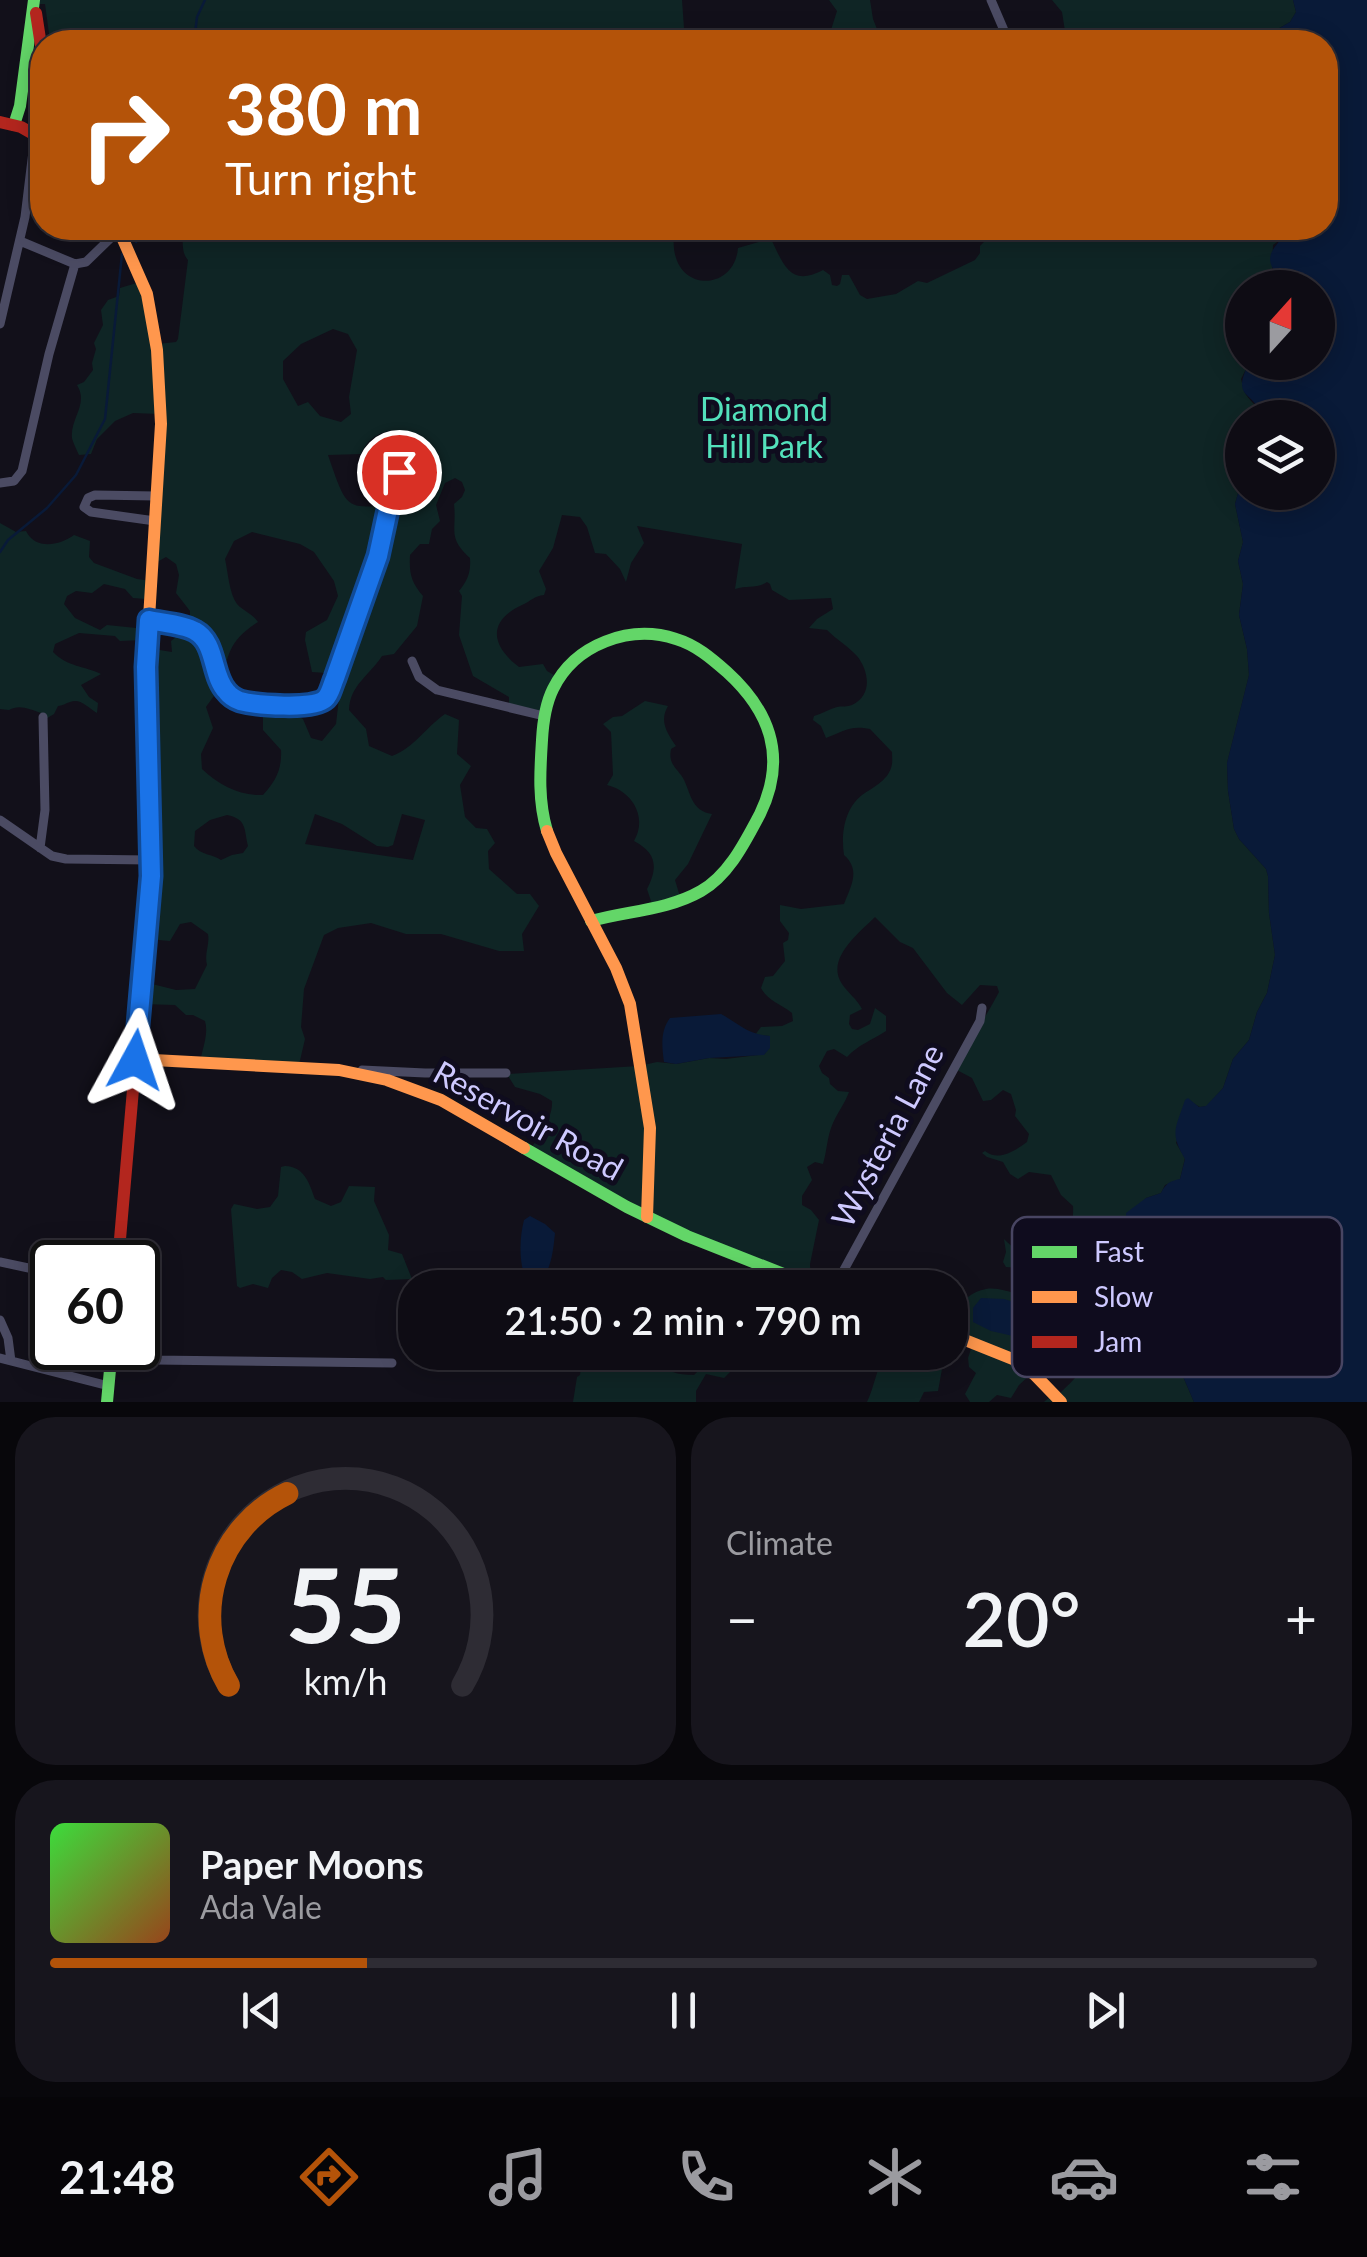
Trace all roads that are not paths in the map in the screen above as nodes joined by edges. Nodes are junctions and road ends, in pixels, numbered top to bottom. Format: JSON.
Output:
{"nodes":[{"id":1,"x":34,"y":0,"type":"edge"},
{"id":2,"x":991,"y":0,"type":"edge"},
{"id":3,"x":30,"y":30,"type":"edge"},
{"id":4,"x":30,"y":30,"type":"edge"},
{"id":5,"x":39,"y":30,"type":"edge"},
{"id":6,"x":1004,"y":30,"type":"edge"},
{"id":7,"x":7,"y":124,"type":"edge"},
{"id":8,"x":30,"y":187,"type":"edge"},
{"id":9,"x":20,"y":240,"type":"junction"},
{"id":10,"x":107,"y":240,"type":"edge"},
{"id":11,"x":124,"y":240,"type":"edge"},
{"id":12,"x":75,"y":264,"type":"junction"},
{"id":13,"x":0,"y":324,"type":"edge"},
{"id":14,"x":399,"y":472,"type":"dead end"},
{"id":15,"x":0,"y":483,"type":"edge"},
{"id":16,"x":156,"y":496,"type":"junction"},
{"id":17,"x":156,"y":521,"type":"junction"},
{"id":18,"x":149,"y":620,"type":"junction"},
{"id":19,"x":412,"y":661,"type":"dead end"},
{"id":20,"x":544,"y":716,"type":"junction"},
{"id":21,"x":43,"y":718,"type":"dead end"},
{"id":22,"x":0,"y":820,"type":"edge"},
{"id":23,"x":40,"y":848,"type":"junction"},
{"id":24,"x":150,"y":860,"type":"junction"},
{"id":25,"x":591,"y":920,"type":"junction"},
{"id":26,"x":982,"y":1008,"type":"dead end"},
{"id":27,"x":135,"y":1060,"type":"junction"},
{"id":28,"x":340,"y":1070,"type":"junction"},
{"id":29,"x":506,"y":1073,"type":"dead end"},
{"id":30,"x":648,"y":1217,"type":"junction"},
{"id":31,"x":120,"y":1240,"type":"edge"},
{"id":32,"x":0,"y":1262,"type":"edge"},
{"id":33,"x":30,"y":1268,"type":"edge"},
{"id":34,"x":773,"y":1270,"type":"edge"},
{"id":35,"x":844,"y":1270,"type":"edge"},
{"id":36,"x":0,"y":1320,"type":"edge"},
{"id":37,"x":968,"y":1341,"type":"edge"},
{"id":38,"x":1012,"y":1359,"type":"edge"},
{"id":39,"x":6,"y":1360,"type":"edge"},
{"id":40,"x":160,"y":1360,"type":"edge"},
{"id":41,"x":392,"y":1363,"type":"dead end"},
{"id":42,"x":110,"y":1370,"type":"edge"},
{"id":43,"x":1037,"y":1377,"type":"edge"},
{"id":44,"x":108,"y":1386,"type":"junction"},
{"id":45,"x":108,"y":1402,"type":"edge"},
{"id":46,"x":1061,"y":1402,"type":"edge"}],
"edges":[{"from":1,"to":3,"type":"street"},
{"from":1,"to":5,"type":"street"},
{"from":2,"to":6,"type":"street"},
{"from":4,"to":7,"type":"street"},
{"from":8,"to":9,"type":"street"},
{"from":9,"to":12,"type":"street"},
{"from":9,"to":13,"type":"street"},
{"from":10,"to":12,"type":"street"},
{"from":11,"to":16,"type":"street"},
{"from":12,"to":15,"type":"street"},
{"from":14,"to":18,"type":"street"},
{"from":16,"to":17,"type":"street"},
{"from":16,"to":17,"type":"street"},
{"from":17,"to":18,"type":"street"},
{"from":18,"to":24,"type":"street"},
{"from":19,"to":20,"type":"street"},
{"from":20,"to":25,"type":"street"},
{"from":20,"to":25,"type":"street"},
{"from":21,"to":23,"type":"street"},
{"from":22,"to":23,"type":"street"},
{"from":23,"to":24,"type":"street"},
{"from":24,"to":27,"type":"street"},
{"from":25,"to":30,"type":"street"},
{"from":26,"to":35,"type":"street","name":"Wysteria Lane"},
{"from":27,"to":28,"type":"street","name":"Reservoir Road"},
{"from":27,"to":31,"type":"street"},
{"from":28,"to":29,"type":"street"},
{"from":28,"to":30,"type":"street","name":"Reservoir Road"},
{"from":30,"to":34,"type":"street","name":"Reservoir Road"},
{"from":32,"to":33,"type":"street"},
{"from":36,"to":39,"type":"street"},
{"from":37,"to":38,"type":"street"},
{"from":39,"to":44,"type":"street"},
{"from":40,"to":41,"type":"street"},
{"from":42,"to":44,"type":"street"},
{"from":43,"to":46,"type":"street"},
{"from":44,"to":45,"type":"street"}]}
